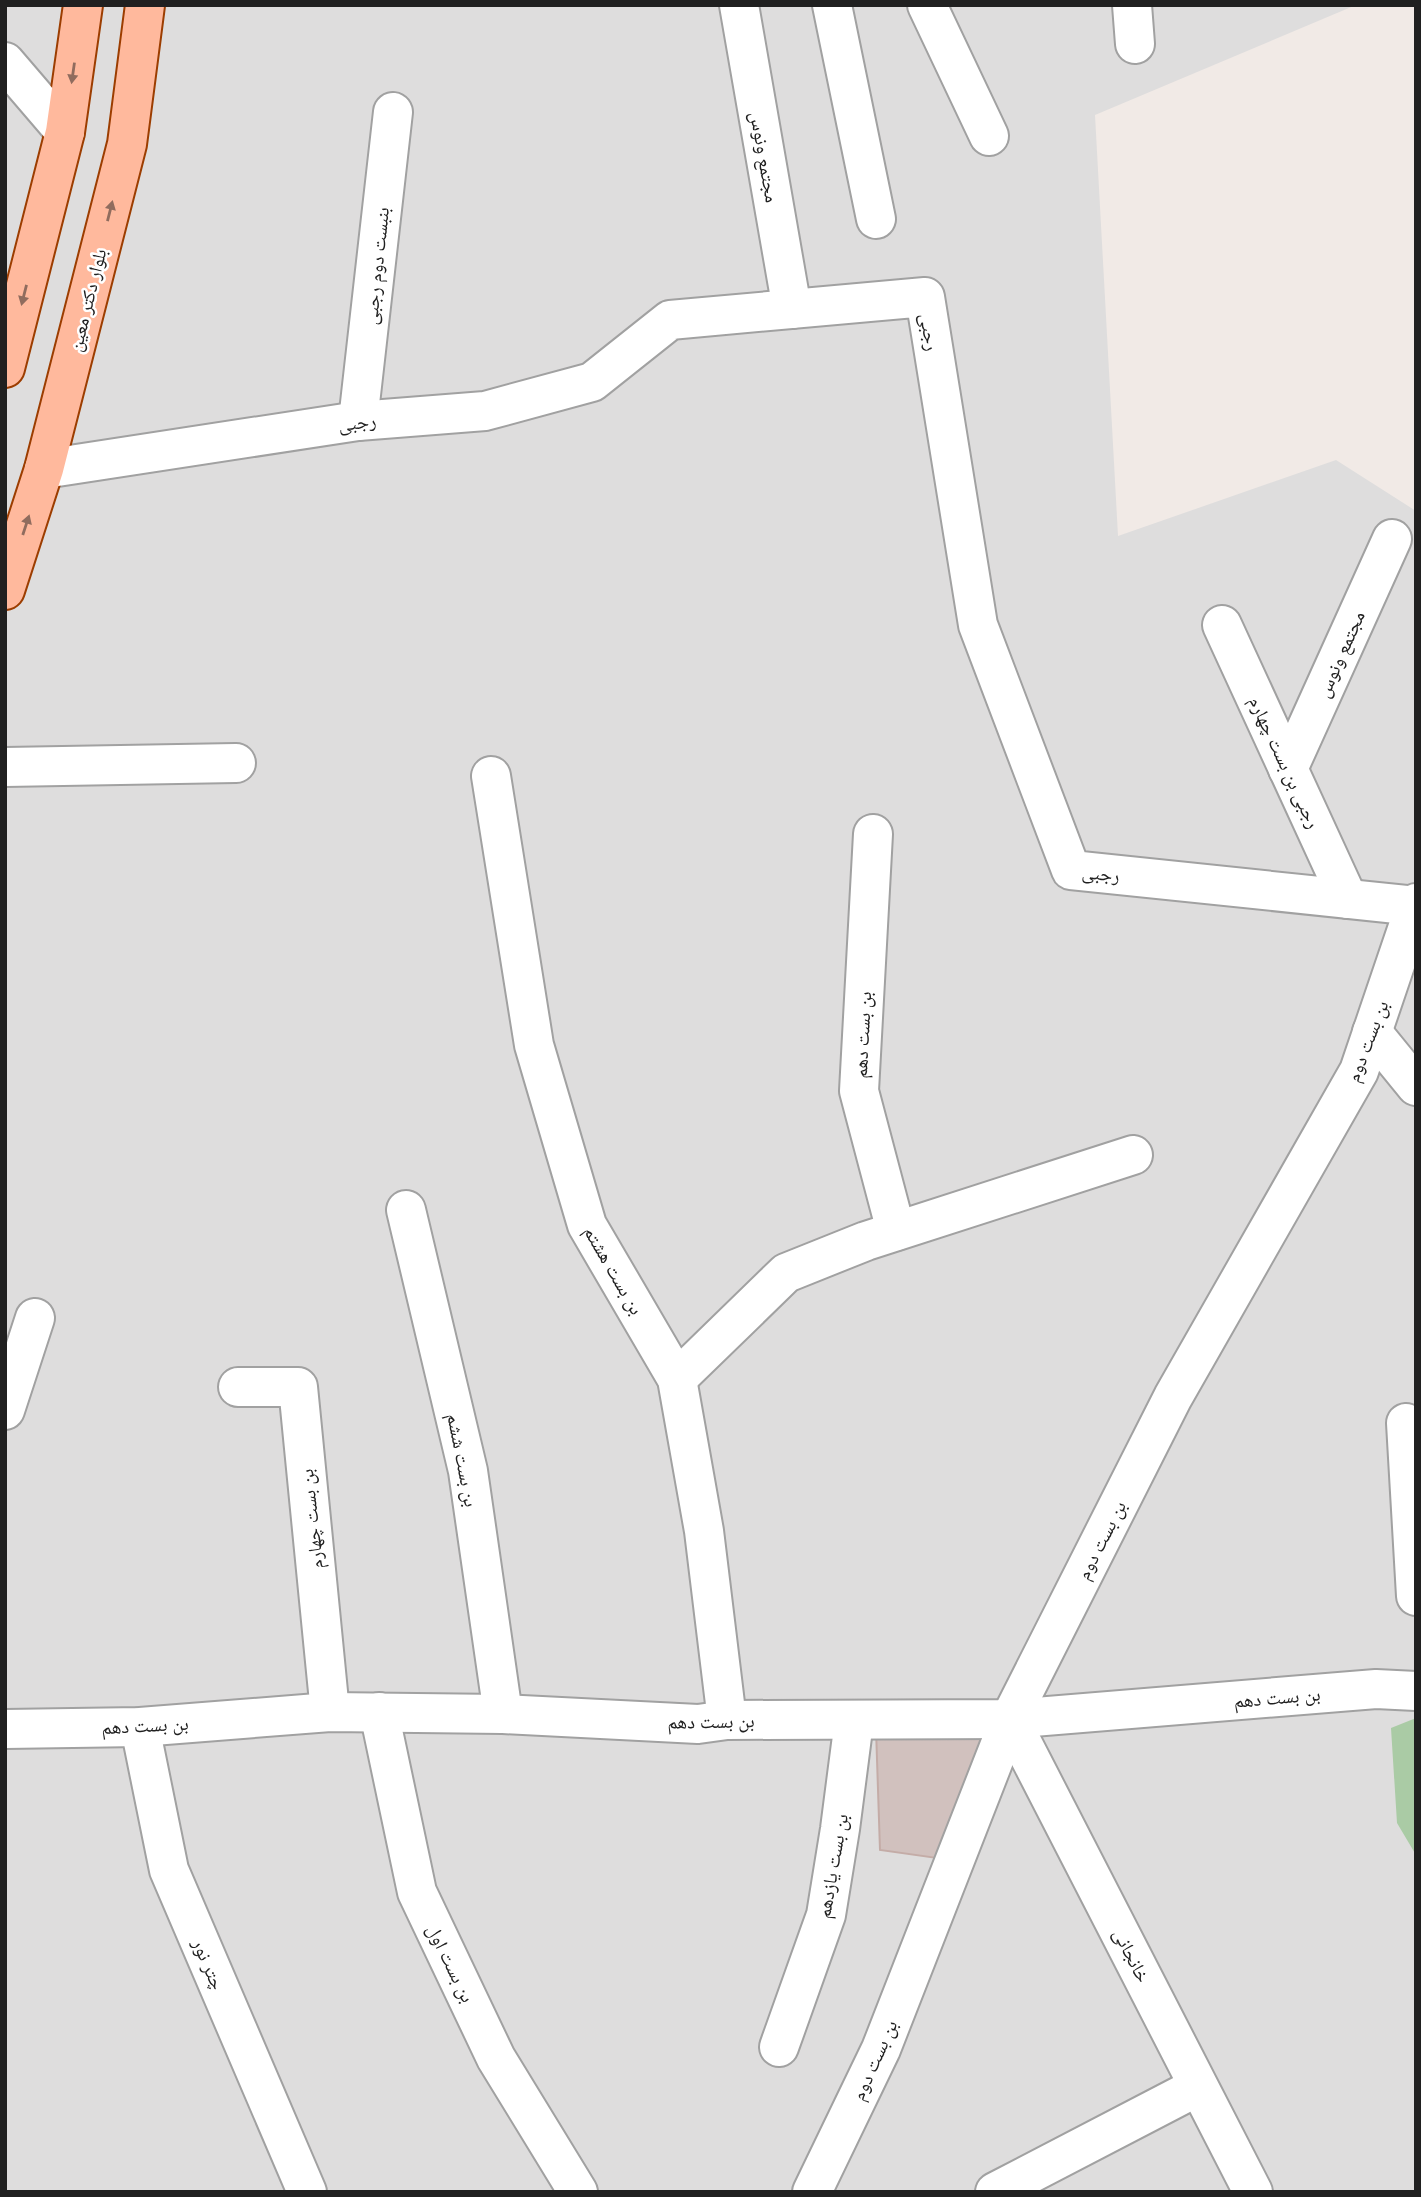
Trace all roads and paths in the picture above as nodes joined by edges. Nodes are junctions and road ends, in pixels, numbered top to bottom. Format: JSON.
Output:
{"nodes":[{"id":1,"x":82,"y":5,"type":"edge"},
{"id":2,"x":145,"y":5,"type":"edge"},
{"id":3,"x":739,"y":5,"type":"edge"},
{"id":4,"x":832,"y":5,"type":"edge"},
{"id":5,"x":927,"y":5,"type":"edge"},
{"id":6,"x":1132,"y":5,"type":"edge"},
{"id":7,"x":1135,"y":44,"type":"dead end"},
{"id":8,"x":5,"y":62,"type":"edge"},
{"id":9,"x":393,"y":112,"type":"dead end"},
{"id":10,"x":65,"y":132,"type":"junction"},
{"id":11,"x":989,"y":136,"type":"dead end"},
{"id":12,"x":876,"y":219,"type":"dead end"},
{"id":13,"x":792,"y":309,"type":"junction"},
{"id":14,"x":5,"y":368,"type":"edge"},
{"id":15,"x":358,"y":421,"type":"junction"},
{"id":16,"x":44,"y":469,"type":"junction"},
{"id":17,"x":1392,"y":539,"type":"dead end"},
{"id":18,"x":5,"y":590,"type":"edge"},
{"id":19,"x":1222,"y":625,"type":"dead end"},
{"id":20,"x":236,"y":763,"type":"dead end"},
{"id":21,"x":5,"y":767,"type":"edge"},
{"id":22,"x":1288,"y":769,"type":"junction"},
{"id":23,"x":491,"y":776,"type":"dead end"},
{"id":24,"x":873,"y":834,"type":"dead end"},
{"id":25,"x":1348,"y":899,"type":"junction"},
{"id":26,"x":1415,"y":905,"type":"edge"},
{"id":27,"x":1372,"y":1032,"type":"junction"},
{"id":28,"x":1416,"y":1086,"type":"edge"},
{"id":29,"x":1133,"y":1155,"type":"dead end"},
{"id":30,"x":406,"y":1210,"type":"dead end"},
{"id":31,"x":896,"y":1231,"type":"junction"},
{"id":32,"x":35,"y":1318,"type":"dead end"},
{"id":33,"x":677,"y":1379,"type":"junction"},
{"id":34,"x":238,"y":1387,"type":"dead end"},
{"id":35,"x":5,"y":1410,"type":"edge"},
{"id":36,"x":1406,"y":1423,"type":"dead end"},
{"id":37,"x":1416,"y":1596,"type":"edge"},
{"id":38,"x":1416,"y":1691,"type":"edge"},
{"id":39,"x":330,"y":1712,"type":"junction"},
{"id":40,"x":379,"y":1712,"type":"junction"},
{"id":41,"x":503,"y":1714,"type":"junction"},
{"id":42,"x":1010,"y":1719,"type":"junction"},
{"id":43,"x":727,"y":1720,"type":"junction"},
{"id":44,"x":854,"y":1721,"type":"junction"},
{"id":45,"x":140,"y":1727,"type":"junction"},
{"id":46,"x":5,"y":1729,"type":"edge"},
{"id":47,"x":779,"y":2048,"type":"dead end"},
{"id":48,"x":1198,"y":2087,"type":"junction"},
{"id":49,"x":307,"y":2192,"type":"edge"},
{"id":50,"x":578,"y":2192,"type":"edge"},
{"id":51,"x":811,"y":2192,"type":"edge"},
{"id":52,"x":995,"y":2192,"type":"edge"},
{"id":53,"x":1253,"y":2192,"type":"edge"}],
"edges":[{"from":1,"to":10,"type":"main road","one_way":true},
{"from":16,"to":2,"type":"main road","name":"بلوار دکتر معین","one_way":true},
{"from":3,"to":13,"type":"street","name":"مجتمع ونوس"},
{"from":4,"to":12,"type":"street"},
{"from":5,"to":11,"type":"street"},
{"from":6,"to":7,"type":"street"},
{"from":8,"to":10,"type":"street"},
{"from":9,"to":15,"type":"street","name":"بنبست دوم رجبی"},
{"from":10,"to":14,"type":"main road","one_way":true},
{"from":13,"to":15,"type":"street","name":"رجبی"},
{"from":13,"to":25,"type":"street","name":"رجبی"},
{"from":15,"to":16,"type":"street","name":"رجبی"},
{"from":18,"to":16,"type":"main road","name":"بلوار دکتر معین","one_way":true},
{"from":17,"to":22,"type":"street","name":"مجتمع ونوس"},
{"from":19,"to":22,"type":"street","name":"رجبی بن بست چهارم"},
{"from":20,"to":21,"type":"street"},
{"from":22,"to":25,"type":"street","name":"رجبی بن بست چهارم"},
{"from":23,"to":33,"type":"street","name":"بن بست هشتم"},
{"from":24,"to":31,"type":"street","name":"بن بست دهم"},
{"from":25,"to":26,"type":"street","name":"رجبی"},
{"from":26,"to":27,"type":"street","name":"بن بست دوم"},
{"from":27,"to":28,"type":"street"},
{"from":27,"to":42,"type":"street","name":"بن بست دوم"},
{"from":29,"to":31,"type":"street"},
{"from":30,"to":41,"type":"street","name":"بن بست ششم"},
{"from":31,"to":33,"type":"street"},
{"from":32,"to":35,"type":"street"},
{"from":33,"to":43,"type":"street","name":"بن بست هشتم"},
{"from":34,"to":39,"type":"street","name":"بن بست چهارم"},
{"from":36,"to":37,"type":"street"},
{"from":38,"to":42,"type":"street","name":"بن بست دهم"},
{"from":39,"to":40,"type":"street","name":"بن بست دهم"},
{"from":39,"to":45,"type":"street","name":"بن بست دهم"},
{"from":40,"to":41,"type":"street","name":"بن بست دهم"},
{"from":40,"to":50,"type":"street","name":"بن بست اول"},
{"from":41,"to":43,"type":"street","name":"بن بست دهم"},
{"from":42,"to":44,"type":"street","name":"بن بست دهم"},
{"from":42,"to":48,"type":"street","name":"خانجانی"},
{"from":42,"to":51,"type":"street","name":"بن بست دوم"},
{"from":43,"to":44,"type":"street","name":"بن بست دهم"},
{"from":44,"to":47,"type":"street","name":"بن بست یازدهم"},
{"from":45,"to":46,"type":"street","name":"بن بست دهم"},
{"from":45,"to":49,"type":"street","name":"چتر نور"},
{"from":48,"to":52,"type":"street"},
{"from":48,"to":53,"type":"street","name":"خانجانی"}]}
